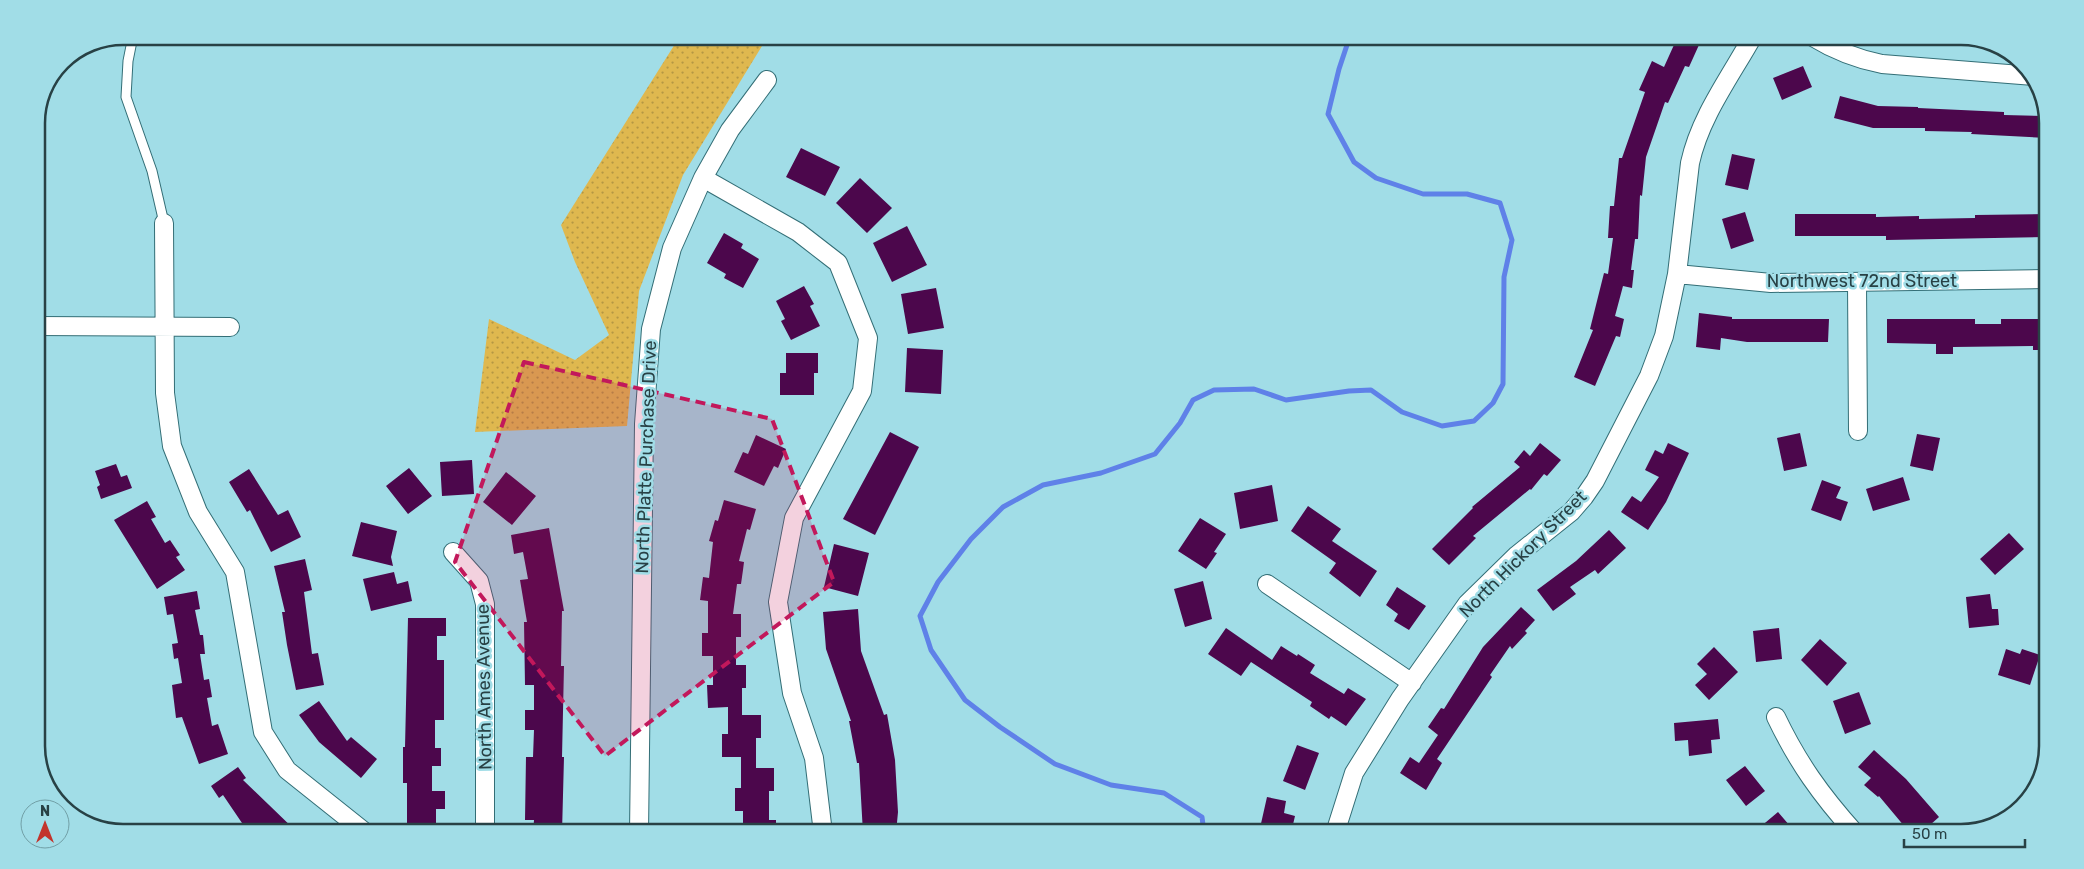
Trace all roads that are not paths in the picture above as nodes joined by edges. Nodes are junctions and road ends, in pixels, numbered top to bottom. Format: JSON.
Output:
{"nodes":[{"id":1,"x":131,"y":45,"type":"edge"},
{"id":2,"x":1748,"y":45,"type":"edge"},
{"id":3,"x":1824,"y":45,"type":"edge"},
{"id":4,"x":2022,"y":75,"type":"edge"},
{"id":5,"x":767,"y":80,"type":"dead end"},
{"id":6,"x":703,"y":178,"type":"junction"},
{"id":7,"x":164,"y":223,"type":"joint"},
{"id":8,"x":1677,"y":274,"type":"junction"},
{"id":9,"x":2039,"y":279,"type":"edge"},
{"id":10,"x":1857,"y":283,"type":"junction"},
{"id":11,"x":45,"y":326,"type":"edge"},
{"id":12,"x":165,"y":326,"type":"junction"},
{"id":13,"x":230,"y":327,"type":"dead end"},
{"id":14,"x":1858,"y":431,"type":"dead end"},
{"id":15,"x":453,"y":552,"type":"dead end"},
{"id":16,"x":1267,"y":584,"type":"dead end"},
{"id":17,"x":1412,"y":683,"type":"junction"},
{"id":18,"x":1776,"y":717,"type":"dead end"},
{"id":19,"x":355,"y":824,"type":"edge"},
{"id":20,"x":485,"y":824,"type":"edge"},
{"id":21,"x":639,"y":824,"type":"edge"},
{"id":22,"x":822,"y":824,"type":"edge"},
{"id":23,"x":1338,"y":824,"type":"edge"},
{"id":24,"x":1847,"y":824,"type":"edge"}],
"edges":[{"from":1,"to":7,"type":"lane"},
{"from":2,"to":8,"type":"street","name":"North Hickory Street"},
{"from":3,"to":4,"type":"street"},
{"from":5,"to":6,"type":"street","name":"North Platte Purchase Drive"},
{"from":6,"to":21,"type":"street","name":"North Platte Purchase Drive"},
{"from":6,"to":22,"type":"street"},
{"from":7,"to":12,"type":"street"},
{"from":8,"to":10,"type":"street","name":"Northwest 72nd Street"},
{"from":8,"to":17,"type":"street","name":"North Hickory Street"},
{"from":9,"to":10,"type":"street","name":"Northwest 72nd Street"},
{"from":10,"to":14,"type":"street"},
{"from":11,"to":12,"type":"street"},
{"from":12,"to":13,"type":"street"},
{"from":12,"to":19,"type":"street"},
{"from":15,"to":20,"type":"street","name":"North Ames Avenue"},
{"from":16,"to":17,"type":"street"},
{"from":17,"to":23,"type":"street","name":"North Hickory Street"},
{"from":18,"to":24,"type":"street"}]}
